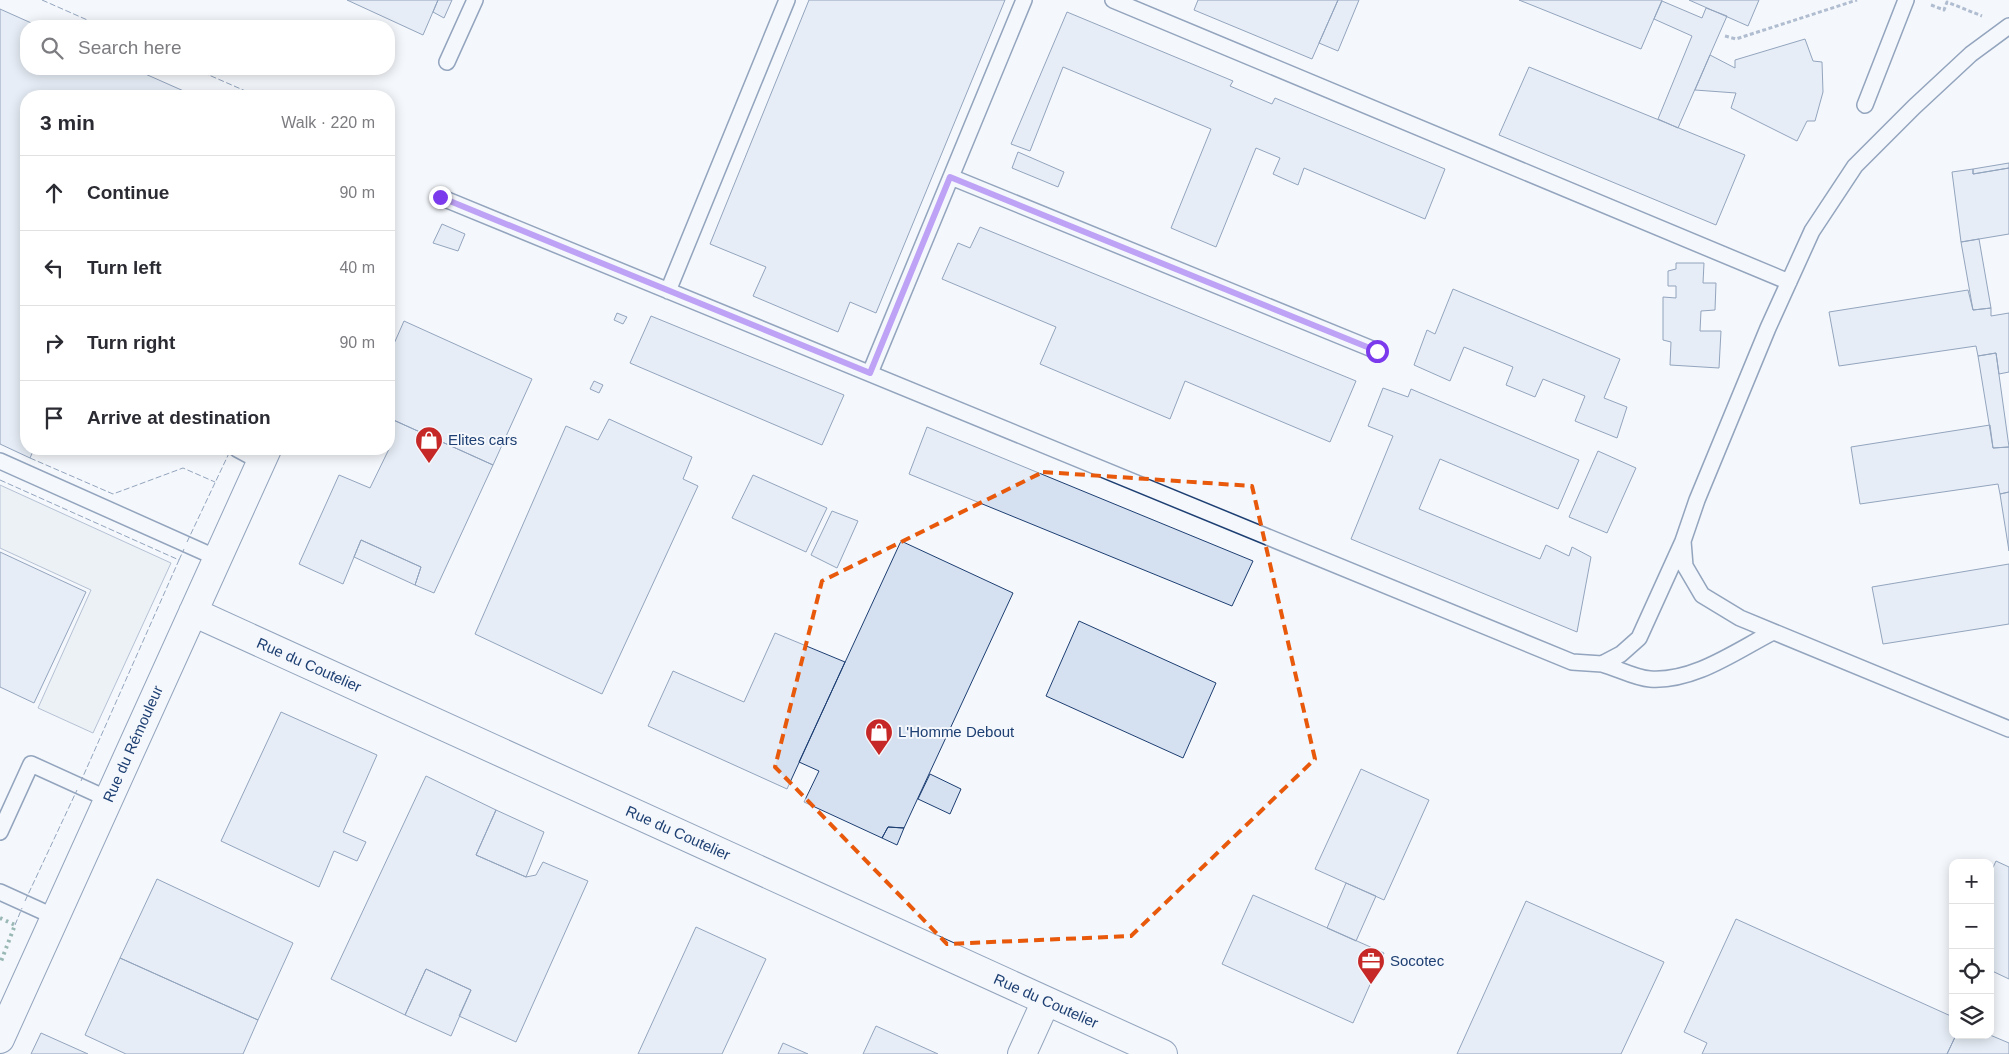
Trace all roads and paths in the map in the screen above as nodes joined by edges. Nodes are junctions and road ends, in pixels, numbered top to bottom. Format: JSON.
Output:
{"nodes":[{"id":1,"x":475,"y":0,"type":"edge"},
{"id":2,"x":787,"y":0,"type":"edge"},
{"id":3,"x":1024,"y":0,"type":"edge"},
{"id":4,"x":1113,"y":0,"type":"edge"},
{"id":5,"x":1857,"y":0,"type":"edge"},
{"id":6,"x":1906,"y":0,"type":"edge"},
{"id":7,"x":1929,"y":5,"type":"dead end"},
{"id":8,"x":1989,"y":19,"type":"dead end"},
{"id":9,"x":2009,"y":26,"type":"edge"},
{"id":10,"x":1725,"y":36,"type":"dead end"},
{"id":11,"x":447,"y":62,"type":"dead end"},
{"id":12,"x":1865,"y":106,"type":"dead end"},
{"id":13,"x":950,"y":177,"type":"junction"},
{"id":14,"x":440,"y":197,"type":"dead end"},
{"id":15,"x":1789,"y":282,"type":"junction"},
{"id":16,"x":668,"y":291,"type":"junction"},
{"id":17,"x":1377,"y":351,"type":"dead end"},
{"id":18,"x":870,"y":373,"type":"junction"},
{"id":19,"x":264,"y":455,"type":"edge"},
{"id":20,"x":0,"y":461,"type":"edge"},
{"id":21,"x":1682,"y":541,"type":"junction"},
{"id":22,"x":217,"y":558,"type":"junction"},
{"id":23,"x":193,"y":612,"type":"junction"},
{"id":24,"x":1772,"y":632,"type":"junction"},
{"id":25,"x":1602,"y":664,"type":"junction"},
{"id":26,"x":2009,"y":729,"type":"edge"},
{"id":27,"x":108,"y":799,"type":"junction"},
{"id":28,"x":0,"y":832,"type":"edge"},
{"id":29,"x":0,"y":892,"type":"edge"},
{"id":30,"x":55,"y":917,"type":"junction"},
{"id":31,"x":1046,"y":1001,"type":"junction"},
{"id":32,"x":2,"y":1030,"type":"edge"},
{"id":33,"x":1022,"y":1054,"type":"edge"},
{"id":34,"x":1163,"y":1054,"type":"edge"}],
"edges":[{"from":1,"to":11,"type":"lane"},
{"from":2,"to":16,"type":"lane"},
{"from":3,"to":13,"type":"lane"},
{"from":4,"to":15,"type":"lane"},
{"from":5,"to":10,"type":"path"},
{"from":6,"to":12,"type":"lane"},
{"from":7,"to":8,"type":"path"},
{"from":9,"to":15,"type":"lane"},
{"from":13,"to":17,"type":"lane"},
{"from":13,"to":18,"type":"lane"},
{"from":14,"to":16,"type":"lane"},
{"from":15,"to":21,"type":"lane"},
{"from":16,"to":18,"type":"lane"},
{"from":18,"to":25,"type":"lane"},
{"from":19,"to":22,"type":"street","name":"Rue du Rémouleur"},
{"from":20,"to":22,"type":"lane"},
{"from":21,"to":24,"type":"lane"},
{"from":21,"to":25,"type":"lane"},
{"from":22,"to":23,"type":"street","name":"Rue du Rémouleur"},
{"from":23,"to":27,"type":"street","name":"Rue du Rémouleur"},
{"from":23,"to":31,"type":"street","name":"Rue du Coutelier"},
{"from":24,"to":25,"type":"lane"},
{"from":24,"to":26,"type":"lane"},
{"from":27,"to":28,"type":"lane"},
{"from":27,"to":30,"type":"street","name":"Rue du Rémouleur"},
{"from":29,"to":30,"type":"lane"},
{"from":30,"to":32,"type":"street","name":"Rue du Rémouleur"},
{"from":31,"to":33,"type":"street"},
{"from":31,"to":34,"type":"street","name":"Rue du Coutelier"}]}
